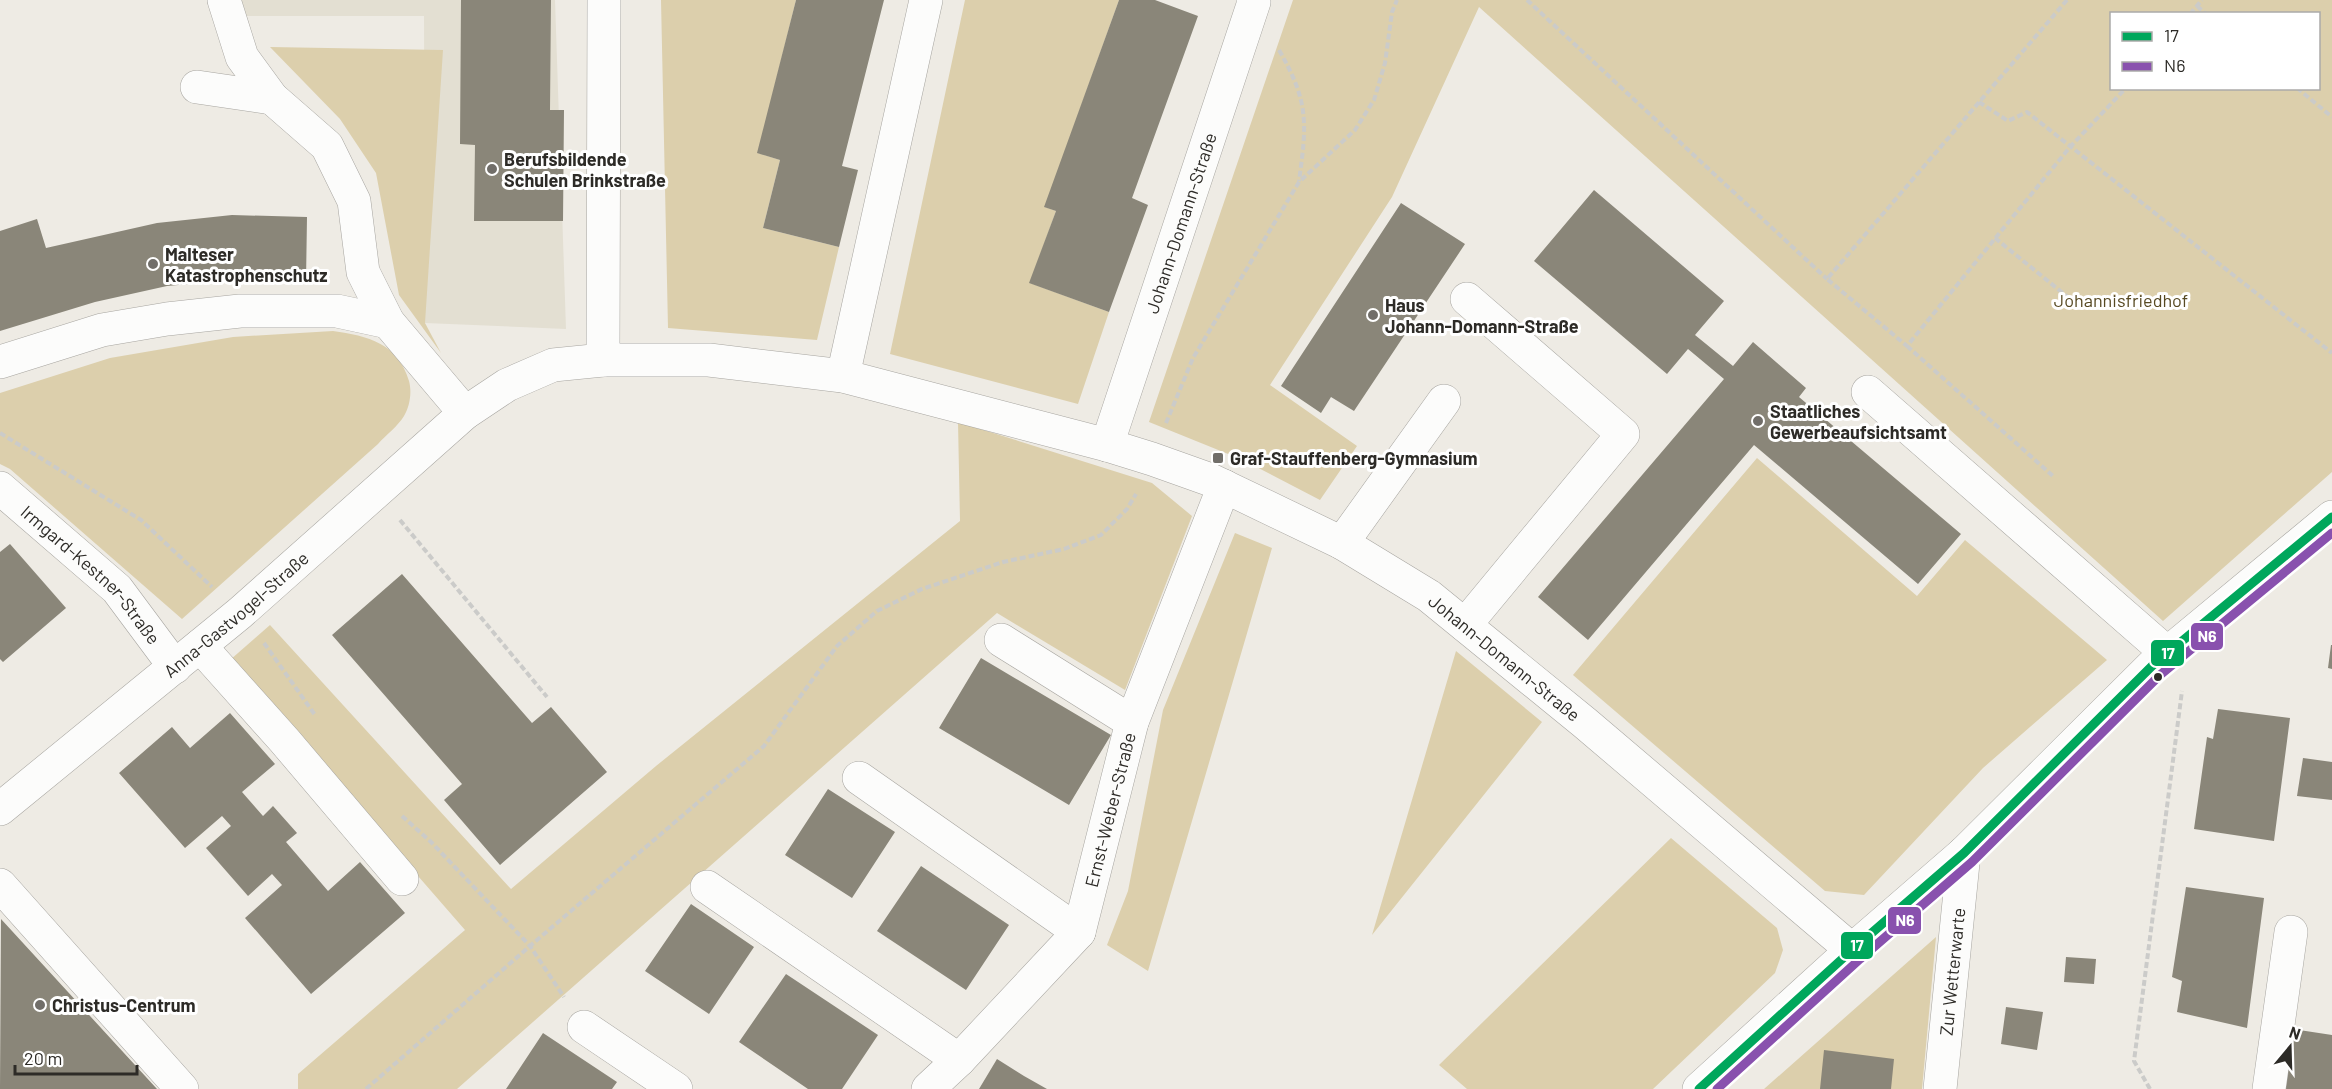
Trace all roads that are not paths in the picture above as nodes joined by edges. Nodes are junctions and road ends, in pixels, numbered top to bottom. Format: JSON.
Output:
{"nodes":[{"id":1,"x":224,"y":0,"type":"edge"},
{"id":2,"x":604,"y":0,"type":"edge"},
{"id":3,"x":926,"y":0,"type":"edge"},
{"id":4,"x":1253,"y":0,"type":"edge"},
{"id":5,"x":197,"y":87,"type":"dead end"},
{"id":6,"x":272,"y":98,"type":"junction"},
{"id":7,"x":1467,"y":299,"type":"dead end"},
{"id":8,"x":388,"y":322,"type":"junction"},
{"id":9,"x":603,"y":360,"type":"junction"},
{"id":10,"x":0,"y":362,"type":"edge"},
{"id":11,"x":843,"y":376,"type":"junction"},
{"id":12,"x":1868,"y":392,"type":"dead end"},
{"id":13,"x":1444,"y":401,"type":"dead end"},
{"id":14,"x":465,"y":413,"type":"junction"},
{"id":15,"x":1107,"y":445,"type":"junction"},
{"id":16,"x":1224,"y":486,"type":"junction"},
{"id":17,"x":0,"y":488,"type":"edge"},
{"id":18,"x":2332,"y":516,"type":"edge"},
{"id":19,"x":1342,"y":543,"type":"junction"},
{"id":20,"x":1465,"y":625,"type":"junction"},
{"id":21,"x":1001,"y":640,"type":"dead end"},
{"id":22,"x":2178,"y":643,"type":"junction"},
{"id":23,"x":200,"y":646,"type":"junction"},
{"id":24,"x":175,"y":667,"type":"junction"},
{"id":25,"x":1132,"y":723,"type":"junction"},
{"id":26,"x":859,"y":778,"type":"dead end"},
{"id":27,"x":0,"y":809,"type":"edge"},
{"id":28,"x":1964,"y":853,"type":"junction"},
{"id":29,"x":402,"y":879,"type":"dead end"},
{"id":30,"x":0,"y":885,"type":"edge"},
{"id":31,"x":707,"y":887,"type":"dead end"},
{"id":32,"x":1079,"y":932,"type":"junction"},
{"id":33,"x":2291,"y":932,"type":"dead end"},
{"id":34,"x":1852,"y":950,"type":"junction"},
{"id":35,"x":584,"y":1027,"type":"road end"},
{"id":36,"x":959,"y":1060,"type":"junction"},
{"id":37,"x":182,"y":1089,"type":"edge"},
{"id":38,"x":676,"y":1089,"type":"edge"},
{"id":39,"x":928,"y":1089,"type":"edge"},
{"id":40,"x":1699,"y":1089,"type":"edge"},
{"id":41,"x":1940,"y":1089,"type":"edge"},
{"id":42,"x":2269,"y":1089,"type":"edge"}],
"edges":[{"from":1,"to":6,"type":"street"},
{"from":2,"to":9,"type":"street"},
{"from":3,"to":11,"type":"street"},
{"from":4,"to":15,"type":"street","name":"Johann-Domann-Straße"},
{"from":5,"to":6,"type":"street"},
{"from":6,"to":8,"type":"street"},
{"from":7,"to":20,"type":"street"},
{"from":8,"to":10,"type":"street"},
{"from":8,"to":14,"type":"street"},
{"from":9,"to":11,"type":"street","name":"Johann-Domann-Straße"},
{"from":9,"to":14,"type":"street","name":"Johann-Domann-Straße"},
{"from":11,"to":15,"type":"street","name":"Johann-Domann-Straße"},
{"from":12,"to":22,"type":"street"},
{"from":13,"to":19,"type":"street"},
{"from":14,"to":23,"type":"street","name":"Anna-Gastvogel-Straße"},
{"from":15,"to":16,"type":"street","name":"Johann-Domann-Straße"},
{"from":16,"to":19,"type":"street","name":"Johann-Domann-Straße"},
{"from":16,"to":25,"type":"street","name":"Ernst-Weber-Straße"},
{"from":17,"to":24,"type":"street","name":"Irmgard-Kestner-Straße"},
{"from":18,"to":22,"type":"street"},
{"from":19,"to":20,"type":"street","name":"Johann-Domann-Straße"},
{"from":20,"to":34,"type":"street","name":"Johann-Domann-Straße"},
{"from":21,"to":25,"type":"street"},
{"from":22,"to":28,"type":"street"},
{"from":23,"to":24,"type":"street","name":"Anna-Gastvogel-Straße"},
{"from":23,"to":29,"type":"street"},
{"from":24,"to":27,"type":"street","name":"Anna-Gastvogel-Straße"},
{"from":25,"to":32,"type":"street","name":"Ernst-Weber-Straße"},
{"from":26,"to":32,"type":"street"},
{"from":28,"to":34,"type":"street"},
{"from":28,"to":41,"type":"street","name":"Zur Wetterwarte"},
{"from":30,"to":37,"type":"street"},
{"from":31,"to":36,"type":"street"},
{"from":32,"to":36,"type":"street","name":"Ernst-Weber-Straße"},
{"from":33,"to":42,"type":"street"},
{"from":34,"to":40,"type":"street"},
{"from":35,"to":38,"type":"street"},
{"from":36,"to":39,"type":"street","name":"Ernst-Weber-Straße"}]}
